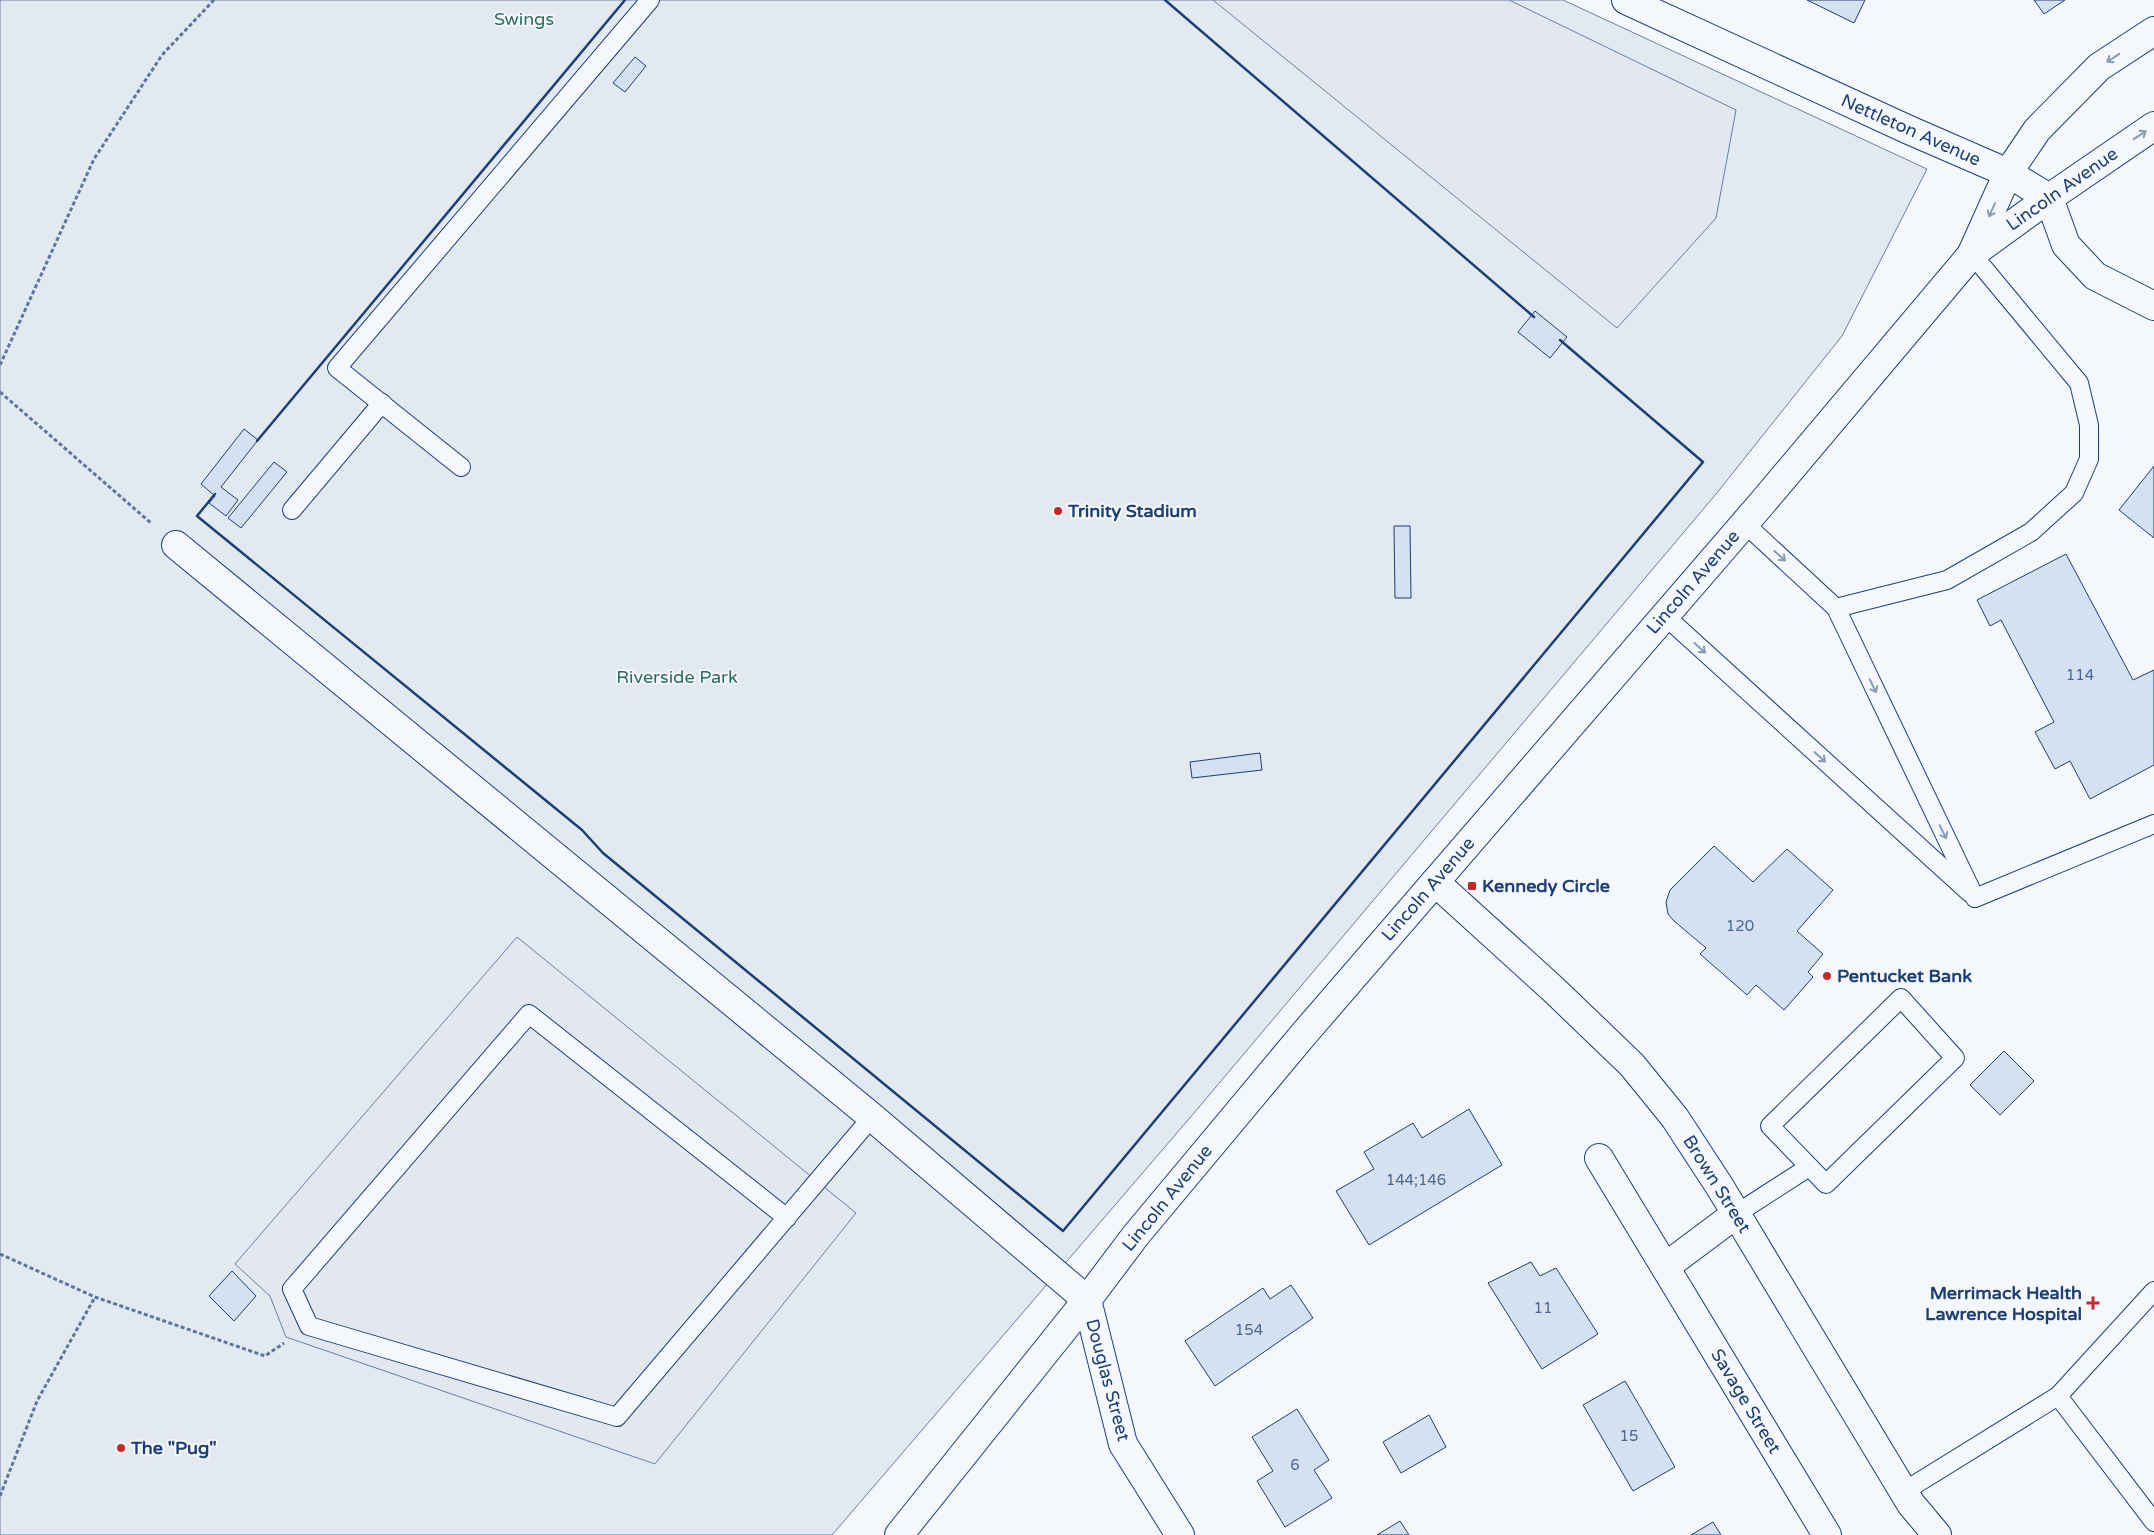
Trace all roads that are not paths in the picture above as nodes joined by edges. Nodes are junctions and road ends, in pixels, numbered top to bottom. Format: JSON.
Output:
{"nodes":[{"id":1,"x":650,"y":0,"type":"edge"},
{"id":2,"x":1626,"y":0,"type":"edge"},
{"id":3,"x":2154,"y":31,"type":"edge"},
{"id":4,"x":2154,"y":126,"type":"edge"},
{"id":5,"x":2008,"y":173,"type":"junction"},
{"id":6,"x":2049,"y":198,"type":"junction"},
{"id":7,"x":1972,"y":254,"type":"junction"},
{"id":8,"x":2154,"y":306,"type":"edge"},
{"id":9,"x":382,"y":403,"type":"junction"},
{"id":10,"x":462,"y":467,"type":"dead end"},
{"id":11,"x":292,"y":510,"type":"dead end"},
{"id":12,"x":1744,"y":524,"type":"junction"},
{"id":13,"x":176,"y":545,"type":"road end"},
{"id":14,"x":1836,"y":608,"type":"junction"},
{"id":15,"x":1664,"y":615,"type":"junction"},
{"id":16,"x":2154,"y":824,"type":"edge"},
{"id":17,"x":1435,"y":882,"type":"junction"},
{"id":18,"x":1975,"y":898,"type":"junction"},
{"id":19,"x":872,"y":1117,"type":"junction"},
{"id":20,"x":1599,"y":1158,"type":"dead end"},
{"id":21,"x":1809,"y":1167,"type":"junction"},
{"id":22,"x":1736,"y":1214,"type":"junction"},
{"id":23,"x":787,"y":1218,"type":"junction"},
{"id":24,"x":1665,"y":1267,"type":"junction"},
{"id":25,"x":2154,"y":1291,"type":"edge"},
{"id":26,"x":1087,"y":1300,"type":"junction"},
{"id":27,"x":2058,"y":1396,"type":"junction"},
{"id":28,"x":1903,"y":1492,"type":"junction"},
{"id":29,"x":2154,"y":1522,"type":"edge"},
{"id":30,"x":899,"y":1535,"type":"edge"},
{"id":31,"x":1180,"y":1535,"type":"edge"},
{"id":32,"x":1827,"y":1535,"type":"edge"},
{"id":33,"x":1937,"y":1535,"type":"edge"}],
"edges":[{"from":1,"to":9,"type":"lane"},
{"from":2,"to":5,"type":"street","name":"Nettleton Avenue"},
{"from":3,"to":5,"type":"street","name":"Lincoln Avenue","one_way":true},
{"from":6,"to":4,"type":"street","name":"Lincoln Avenue","one_way":true},
{"from":5,"to":6,"type":"street","name":"Nettleton Avenue"},
{"from":5,"to":7,"type":"street","name":"Lincoln Avenue","one_way":true},
{"from":6,"to":7,"type":"street","name":"Lincoln Avenue"},
{"from":6,"to":8,"type":"street"},
{"from":7,"to":12,"type":"street","name":"Lincoln Avenue"},
{"from":7,"to":14,"type":"lane"},
{"from":9,"to":10,"type":"lane"},
{"from":9,"to":11,"type":"lane"},
{"from":12,"to":14,"type":"lane","one_way":true},
{"from":12,"to":15,"type":"street","name":"Lincoln Avenue"},
{"from":13,"to":19,"type":"street"},
{"from":14,"to":18,"type":"lane","one_way":true},
{"from":15,"to":17,"type":"street","name":"Lincoln Avenue"},
{"from":15,"to":18,"type":"lane","one_way":true},
{"from":16,"to":18,"type":"lane"},
{"from":17,"to":22,"type":"street","name":"Brown Street"},
{"from":17,"to":26,"type":"street","name":"Lincoln Avenue"},
{"from":19,"to":23,"type":"lane"},
{"from":19,"to":26,"type":"street"},
{"from":20,"to":24,"type":"street","name":"Savage Street"},
{"from":21,"to":21,"type":"lane"},
{"from":21,"to":22,"type":"lane"},
{"from":22,"to":24,"type":"street"},
{"from":22,"to":28,"type":"street","name":"Brown Street"},
{"from":23,"to":23,"type":"lane"},
{"from":24,"to":32,"type":"street","name":"Savage Street"},
{"from":25,"to":27,"type":"lane"},
{"from":26,"to":30,"type":"street","name":"Lincoln Avenue"},
{"from":26,"to":31,"type":"street","name":"Douglas Street"},
{"from":27,"to":28,"type":"lane"},
{"from":27,"to":29,"type":"lane"},
{"from":28,"to":33,"type":"street","name":"Brown Street"}]}
